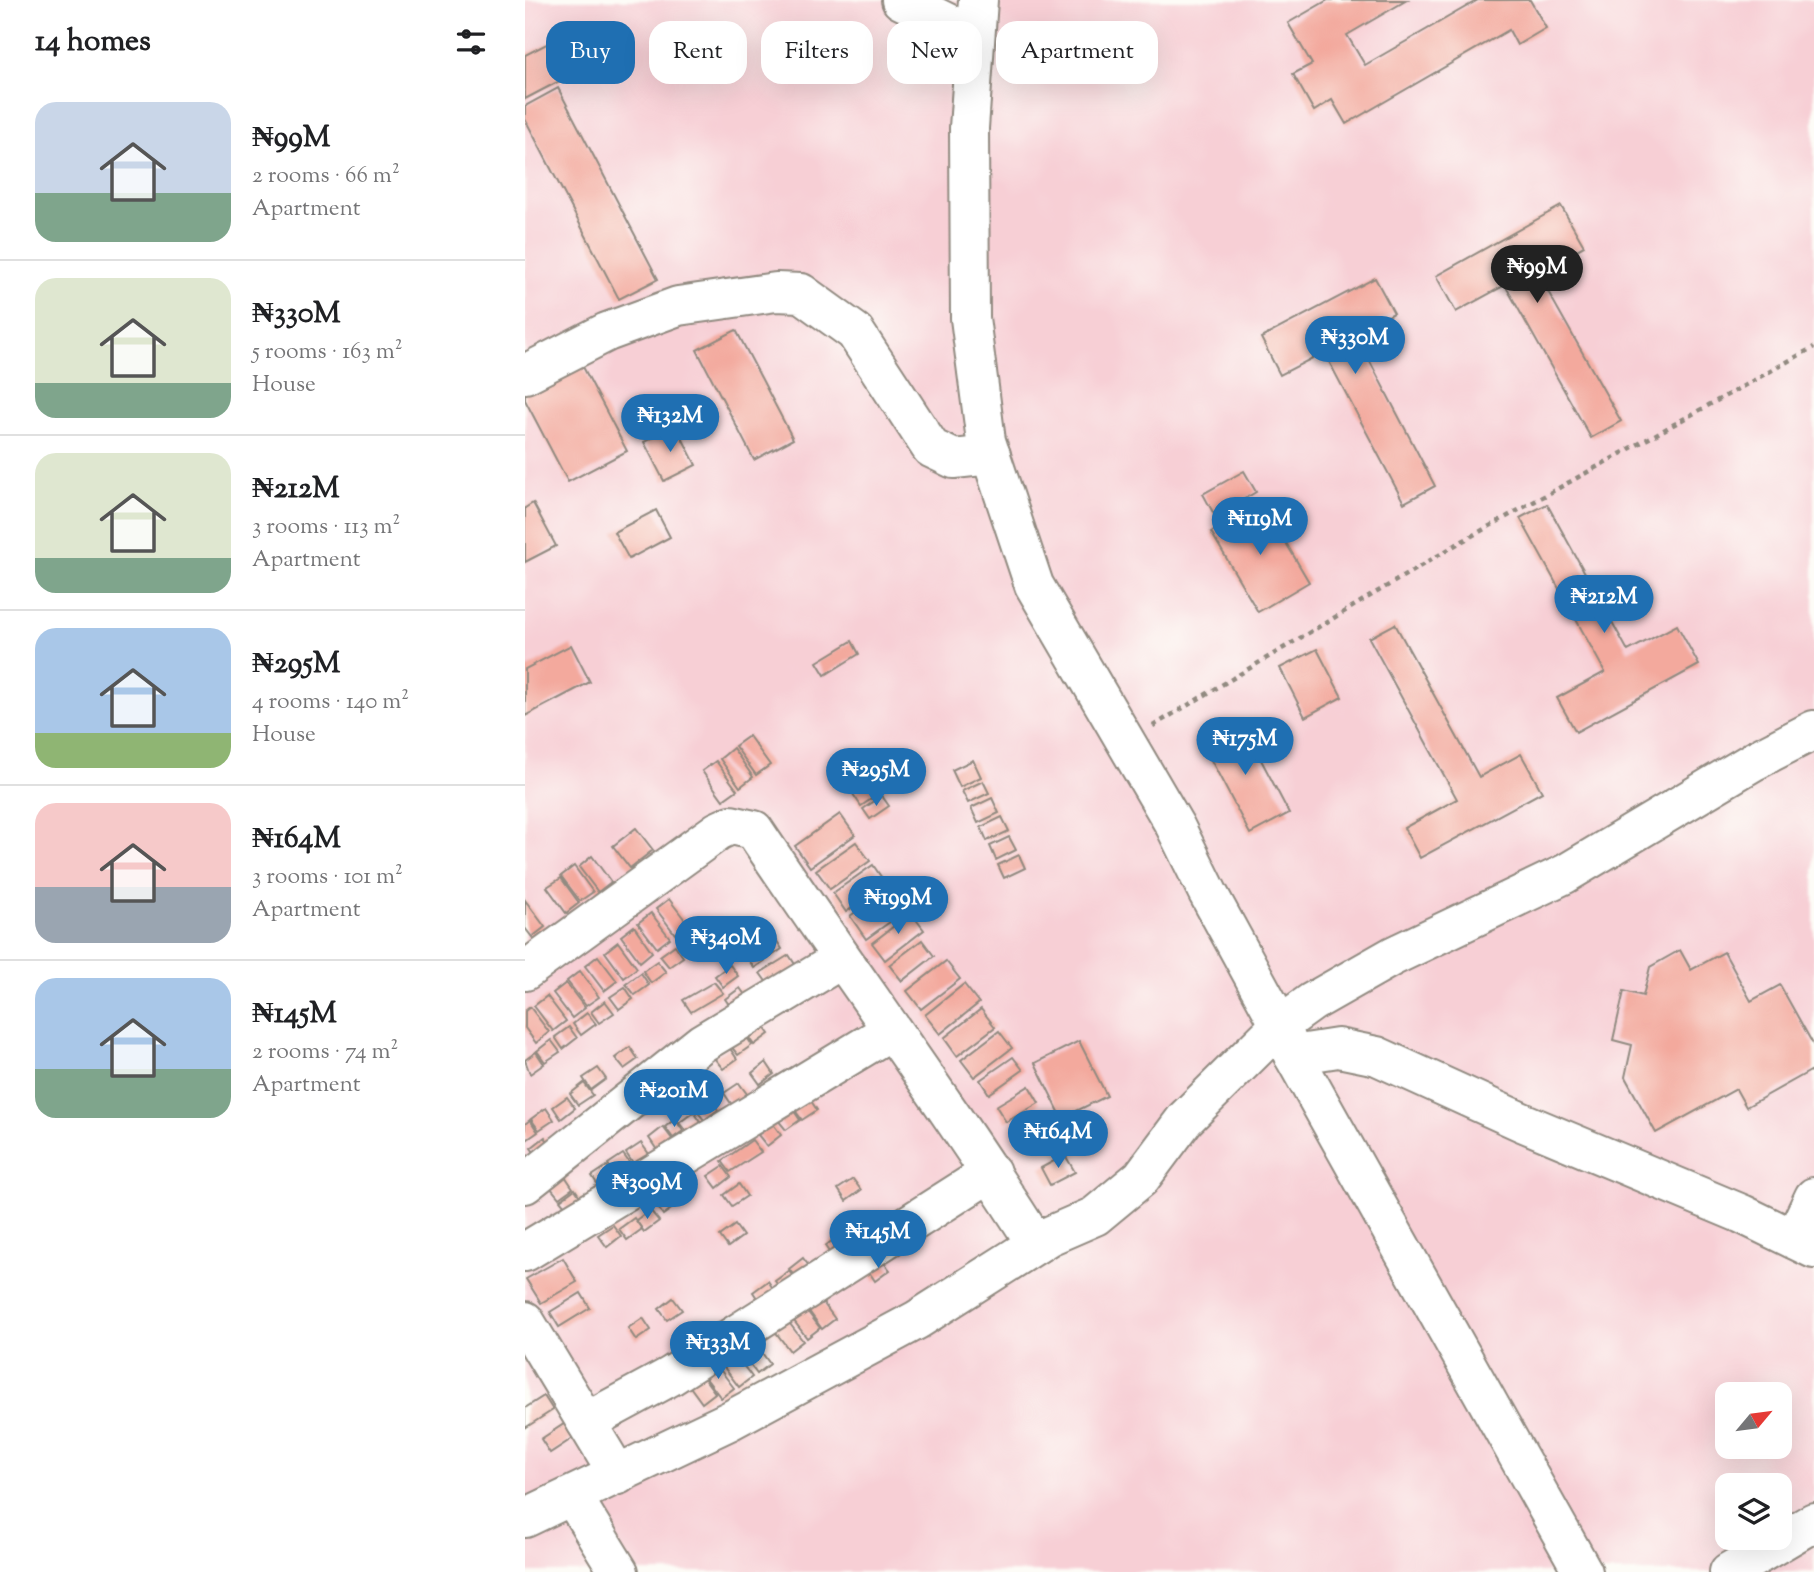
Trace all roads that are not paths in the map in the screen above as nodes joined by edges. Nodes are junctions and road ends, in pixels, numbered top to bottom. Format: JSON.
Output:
{"nodes":[{"id":1,"x":901,"y":0,"type":"edge"},
{"id":2,"x":976,"y":18,"type":"edge"},
{"id":3,"x":525,"y":374,"type":"edge"},
{"id":4,"x":991,"y":455,"type":"junction"},
{"id":5,"x":1814,"y":754,"type":"edge"},
{"id":6,"x":840,"y":960,"type":"junction"},
{"id":7,"x":525,"y":971,"type":"edge"},
{"id":8,"x":890,"y":1031,"type":"junction"},
{"id":9,"x":1287,"y":1040,"type":"junction"},
{"id":10,"x":991,"y":1172,"type":"junction"},
{"id":11,"x":525,"y":1184,"type":"edge"},
{"id":12,"x":1814,"y":1197,"type":"edge"},
{"id":13,"x":1036,"y":1244,"type":"junction"},
{"id":14,"x":1804,"y":1244,"type":"edge"},
{"id":15,"x":525,"y":1252,"type":"edge"},
{"id":16,"x":525,"y":1321,"type":"edge"},
{"id":17,"x":586,"y":1422,"type":"junction"},
{"id":18,"x":618,"y":1475,"type":"junction"},
{"id":19,"x":573,"y":1497,"type":"junction"},
{"id":20,"x":525,"y":1518,"type":"edge"},
{"id":21,"x":1814,"y":1522,"type":"edge"},
{"id":22,"x":618,"y":1572,"type":"edge"},
{"id":23,"x":1583,"y":1572,"type":"edge"},
{"id":24,"x":1729,"y":1572,"type":"edge"}],
"edges":[{"from":1,"to":2,"type":"street"},
{"from":2,"to":4,"type":"street"},
{"from":3,"to":4,"type":"street"},
{"from":4,"to":9,"type":"street"},
{"from":5,"to":9,"type":"street"},
{"from":6,"to":7,"type":"street"},
{"from":6,"to":8,"type":"street"},
{"from":6,"to":11,"type":"street"},
{"from":8,"to":10,"type":"street"},
{"from":8,"to":15,"type":"street"},
{"from":9,"to":13,"type":"street"},
{"from":9,"to":14,"type":"street"},
{"from":9,"to":23,"type":"street"},
{"from":10,"to":13,"type":"street"},
{"from":10,"to":17,"type":"street"},
{"from":12,"to":14,"type":"street"},
{"from":13,"to":18,"type":"street"},
{"from":16,"to":17,"type":"street"},
{"from":17,"to":18,"type":"street"},
{"from":18,"to":19,"type":"street"},
{"from":19,"to":20,"type":"street"},
{"from":19,"to":22,"type":"street"},
{"from":21,"to":24,"type":"street"}]}
